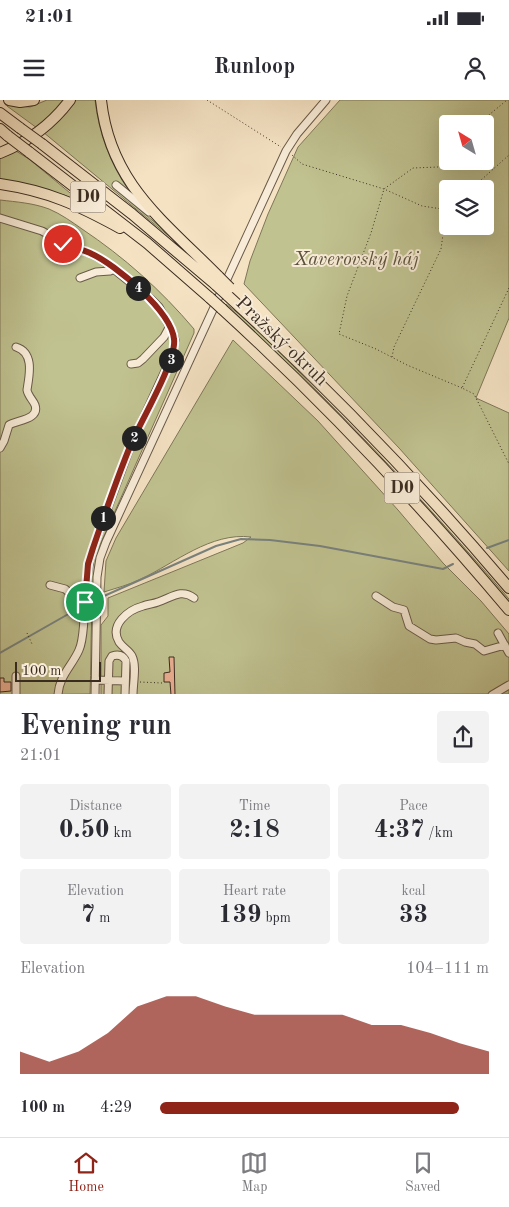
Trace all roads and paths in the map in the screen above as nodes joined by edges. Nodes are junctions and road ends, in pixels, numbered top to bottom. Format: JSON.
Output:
{"nodes":[{"id":1,"x":34,"y":100,"type":"edge"},
{"id":2,"x":70,"y":100,"type":"edge"},
{"id":3,"x":100,"y":100,"type":"edge"},
{"id":4,"x":207,"y":100,"type":"edge"},
{"id":5,"x":326,"y":100,"type":"edge"},
{"id":6,"x":507,"y":100,"type":"edge"},
{"id":7,"x":15,"y":101,"type":"edge"},
{"id":8,"x":0,"y":113,"type":"edge"},
{"id":9,"x":489,"y":115,"type":"edge"},
{"id":10,"x":4,"y":132,"type":"edge"},
{"id":11,"x":286,"y":151,"type":"junction"},
{"id":12,"x":0,"y":153,"type":"edge"},
{"id":13,"x":509,"y":155,"type":"edge"},
{"id":14,"x":439,"y":166,"type":"edge"},
{"id":15,"x":481,"y":180,"type":"edge"},
{"id":16,"x":0,"y":184,"type":"edge"},
{"id":17,"x":116,"y":185,"type":"dead end"},
{"id":18,"x":384,"y":190,"type":"junction"},
{"id":19,"x":439,"y":209,"type":"edge"},
{"id":20,"x":0,"y":218,"type":"edge"},
{"id":21,"x":443,"y":235,"type":"edge"},
{"id":22,"x":147,"y":243,"type":"junction"},
{"id":23,"x":114,"y":269,"type":"junction"},
{"id":24,"x":80,"y":278,"type":"dead end"},
{"id":25,"x":218,"y":281,"type":"junction"},
{"id":26,"x":509,"y":288,"type":"edge"},
{"id":27,"x":170,"y":326,"type":"junction"},
{"id":28,"x":16,"y":347,"type":"dead end"},
{"id":29,"x":391,"y":358,"type":"junction"},
{"id":30,"x":131,"y":364,"type":"dead end"},
{"id":31,"x":462,"y":388,"type":"junction"},
{"id":32,"x":0,"y":448,"type":"edge"},
{"id":33,"x":509,"y":464,"type":"edge"},
{"id":34,"x":50,"y":584,"type":"dead end"},
{"id":35,"x":509,"y":588,"type":"edge"},
{"id":36,"x":376,"y":596,"type":"dead end"},
{"id":37,"x":194,"y":598,"type":"dead end"},
{"id":38,"x":85,"y":606,"type":"junction"},
{"id":39,"x":509,"y":610,"type":"edge"},
{"id":40,"x":27,"y":634,"type":"dead end"},
{"id":41,"x":498,"y":634,"type":"dead end"},
{"id":42,"x":32,"y":644,"type":"dead end"},
{"id":43,"x":505,"y":645,"type":"junction"},
{"id":44,"x":509,"y":653,"type":"edge"},
{"id":45,"x":16,"y":676,"type":"dead end"},
{"id":46,"x":95,"y":680,"type":"junction"},
{"id":47,"x":108,"y":681,"type":"junction"},
{"id":48,"x":125,"y":681,"type":"junction"},
{"id":49,"x":133,"y":682,"type":"junction"},
{"id":50,"x":162,"y":683,"type":"dead end"},
{"id":51,"x":509,"y":685,"type":"edge"},
{"id":52,"x":16,"y":694,"type":"edge"},
{"id":53,"x":58,"y":694,"type":"edge"},
{"id":54,"x":94,"y":694,"type":"edge"},
{"id":55,"x":108,"y":694,"type":"edge"},
{"id":56,"x":125,"y":694,"type":"edge"},
{"id":57,"x":133,"y":694,"type":"edge"},
{"id":58,"x":492,"y":694,"type":"edge"}],
"edges":[{"from":1,"to":7,"type":"highway"},
{"from":2,"to":12,"type":"highway"},
{"from":3,"to":25,"type":"highway"},
{"from":4,"to":11,"type":"path"},
{"from":5,"to":11,"type":"street"},
{"from":6,"to":9,"type":"path"},
{"from":8,"to":25,"type":"highway","name":"Pražský okruh","number":"D0","bridge":true},
{"from":10,"to":22,"type":"highway","name":"Pražský okruh","number":"D0","bridge":true},
{"from":11,"to":18,"type":"path"},
{"from":11,"to":46,"type":"street"},
{"from":13,"to":15,"type":"path"},
{"from":14,"to":18,"type":"path"},
{"from":16,"to":22,"type":"highway"},
{"from":17,"to":25,"type":"street"},
{"from":18,"to":19,"type":"path"},
{"from":18,"to":29,"type":"path"},
{"from":20,"to":23,"type":"street"},
{"from":21,"to":29,"type":"path"},
{"from":22,"to":39,"type":"highway","name":"Pražský okruh","number":"D0","bridge":true},
{"from":23,"to":24,"type":"street"},
{"from":23,"to":27,"type":"street"},
{"from":25,"to":35,"type":"highway","name":"Pražský okruh","number":"D0","bridge":true},
{"from":26,"to":31,"type":"path"},
{"from":27,"to":30,"type":"street"},
{"from":27,"to":38,"type":"street"},
{"from":28,"to":32,"type":"street"},
{"from":29,"to":31,"type":"path"},
{"from":31,"to":33,"type":"path"},
{"from":34,"to":38,"type":"street"},
{"from":36,"to":43,"type":"street"},
{"from":37,"to":49,"type":"street"},
{"from":38,"to":53,"type":"street"},
{"from":40,"to":42,"type":"path"},
{"from":41,"to":43,"type":"street"},
{"from":43,"to":44,"type":"street"},
{"from":45,"to":52,"type":"street"},
{"from":46,"to":47,"type":"street"},
{"from":46,"to":54,"type":"street"},
{"from":47,"to":48,"type":"street"},
{"from":47,"to":48,"type":"street"},
{"from":47,"to":55,"type":"street"},
{"from":48,"to":56,"type":"street"},
{"from":49,"to":50,"type":"path"},
{"from":49,"to":57,"type":"street"},
{"from":51,"to":58,"type":"street"}]}
